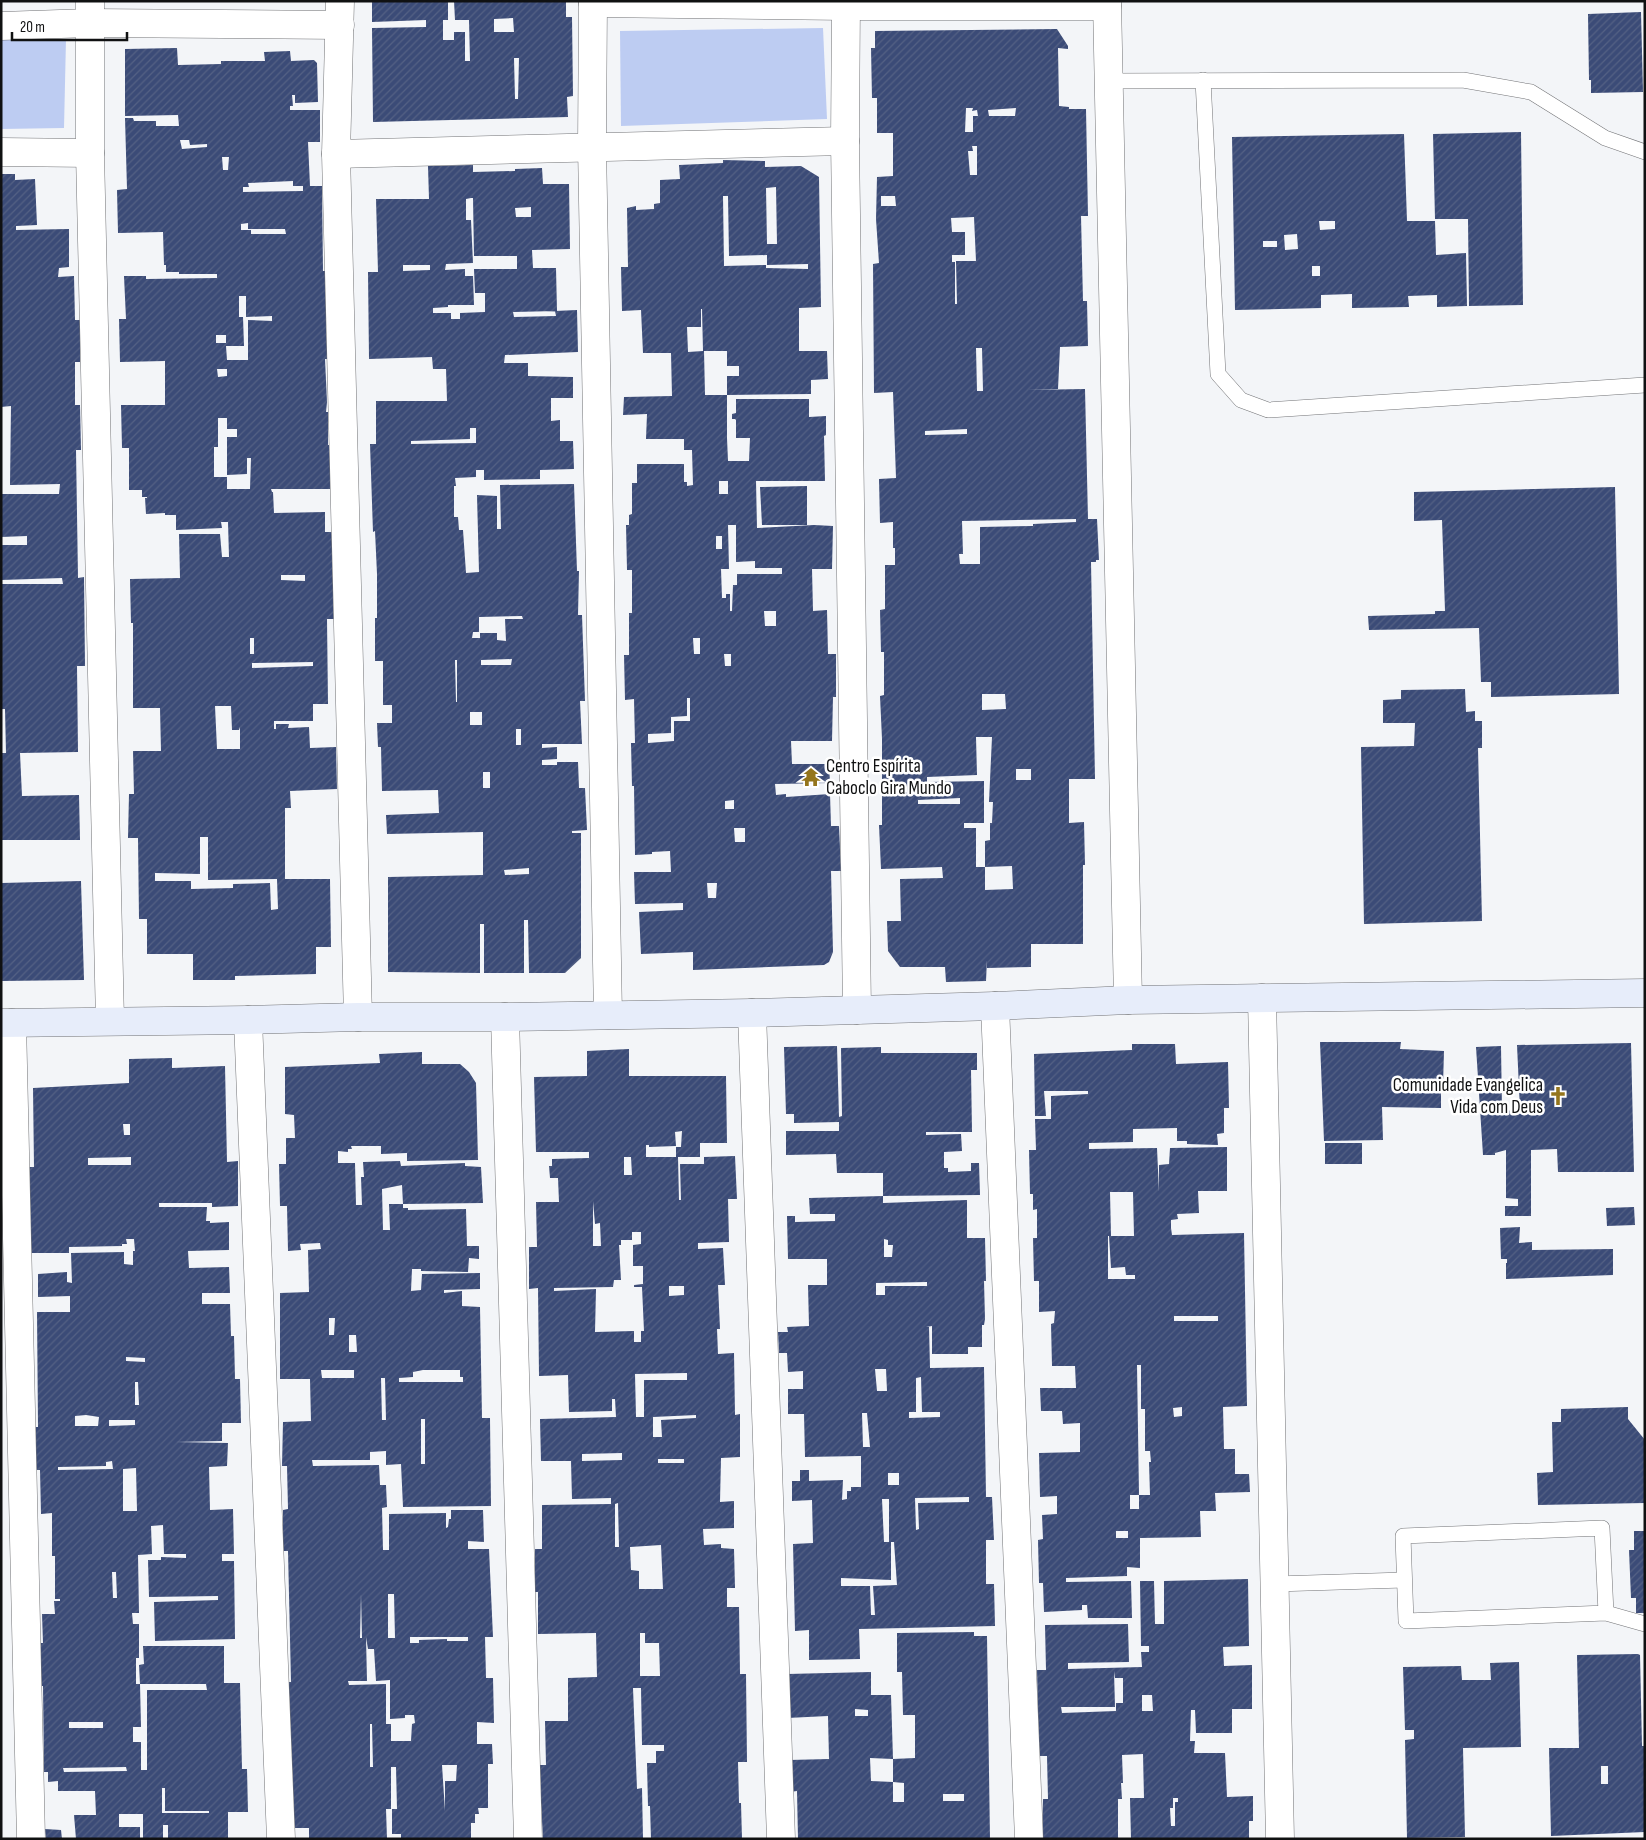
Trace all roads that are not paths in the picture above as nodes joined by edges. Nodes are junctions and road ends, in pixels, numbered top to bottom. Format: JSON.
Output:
{"nodes":[{"id":1,"x":593,"y":2,"type":"edge"},
{"id":2,"x":846,"y":4,"type":"edge"},
{"id":3,"x":1107,"y":4,"type":"edge"},
{"id":4,"x":90,"y":12,"type":"edge"},
{"id":5,"x":340,"y":13,"type":"edge"},
{"id":6,"x":1,"y":26,"type":"edge"},
{"id":7,"x":1203,"y":80,"type":"junction"},
{"id":8,"x":1109,"y":81,"type":"junction"},
{"id":9,"x":845,"y":141,"type":"junction"},
{"id":10,"x":592,"y":146,"type":"junction"},
{"id":11,"x":1,"y":152,"type":"edge"},
{"id":12,"x":1645,"y":152,"type":"edge"},
{"id":13,"x":90,"y":153,"type":"junction"},
{"id":14,"x":336,"y":154,"type":"junction"},
{"id":15,"x":1645,"y":385,"type":"edge"},
{"id":16,"x":1645,"y":993,"type":"edge"},
{"id":17,"x":1262,"y":998,"type":"junction"},
{"id":18,"x":1128,"y":1000,"type":"junction"},
{"id":19,"x":995,"y":1006,"type":"junction"},
{"id":20,"x":857,"y":1010,"type":"junction"},
{"id":21,"x":752,"y":1013,"type":"junction"},
{"id":22,"x":608,"y":1014,"type":"junction"},
{"id":23,"x":358,"y":1017,"type":"junction"},
{"id":24,"x":505,"y":1017,"type":"junction"},
{"id":25,"x":248,"y":1020,"type":"junction"},
{"id":26,"x":110,"y":1021,"type":"junction"},
{"id":27,"x":6,"y":1023,"type":"edge"},
{"id":28,"x":1404,"y":1580,"type":"junction"},
{"id":29,"x":1275,"y":1584,"type":"junction"},
{"id":30,"x":1606,"y":1613,"type":"junction"},
{"id":31,"x":1645,"y":1624,"type":"edge"},
{"id":32,"x":31,"y":1839,"type":"edge"},
{"id":33,"x":281,"y":1839,"type":"edge"},
{"id":34,"x":528,"y":1839,"type":"edge"},
{"id":35,"x":781,"y":1839,"type":"edge"},
{"id":36,"x":1029,"y":1839,"type":"edge"},
{"id":37,"x":1280,"y":1839,"type":"edge"}],
"edges":[{"from":1,"to":2,"type":"street"},
{"from":1,"to":10,"type":"street"},
{"from":2,"to":3,"type":"street"},
{"from":2,"to":9,"type":"street"},
{"from":3,"to":8,"type":"street"},
{"from":4,"to":5,"type":"street"},
{"from":4,"to":6,"type":"street"},
{"from":4,"to":13,"type":"street"},
{"from":5,"to":14,"type":"street"},
{"from":7,"to":8,"type":"lane"},
{"from":7,"to":12,"type":"lane"},
{"from":7,"to":15,"type":"lane"},
{"from":8,"to":18,"type":"street"},
{"from":9,"to":10,"type":"street"},
{"from":9,"to":20,"type":"street"},
{"from":10,"to":14,"type":"street"},
{"from":10,"to":22,"type":"street"},
{"from":11,"to":13,"type":"street"},
{"from":13,"to":26,"type":"street"},
{"from":14,"to":23,"type":"street"},
{"from":16,"to":17,"type":"street"},
{"from":17,"to":18,"type":"street"},
{"from":17,"to":29,"type":"street"},
{"from":18,"to":19,"type":"street"},
{"from":19,"to":20,"type":"street"},
{"from":19,"to":36,"type":"street"},
{"from":20,"to":21,"type":"street"},
{"from":21,"to":22,"type":"street"},
{"from":21,"to":35,"type":"street"},
{"from":22,"to":24,"type":"street"},
{"from":23,"to":24,"type":"street"},
{"from":23,"to":25,"type":"street"},
{"from":24,"to":34,"type":"street"},
{"from":25,"to":26,"type":"street"},
{"from":25,"to":33,"type":"street"},
{"from":26,"to":27,"type":"street"},
{"from":27,"to":32,"type":"street"},
{"from":28,"to":29,"type":"lane"},
{"from":28,"to":30,"type":"lane"},
{"from":28,"to":30,"type":"lane"},
{"from":29,"to":37,"type":"street"},
{"from":30,"to":31,"type":"lane"}]}
